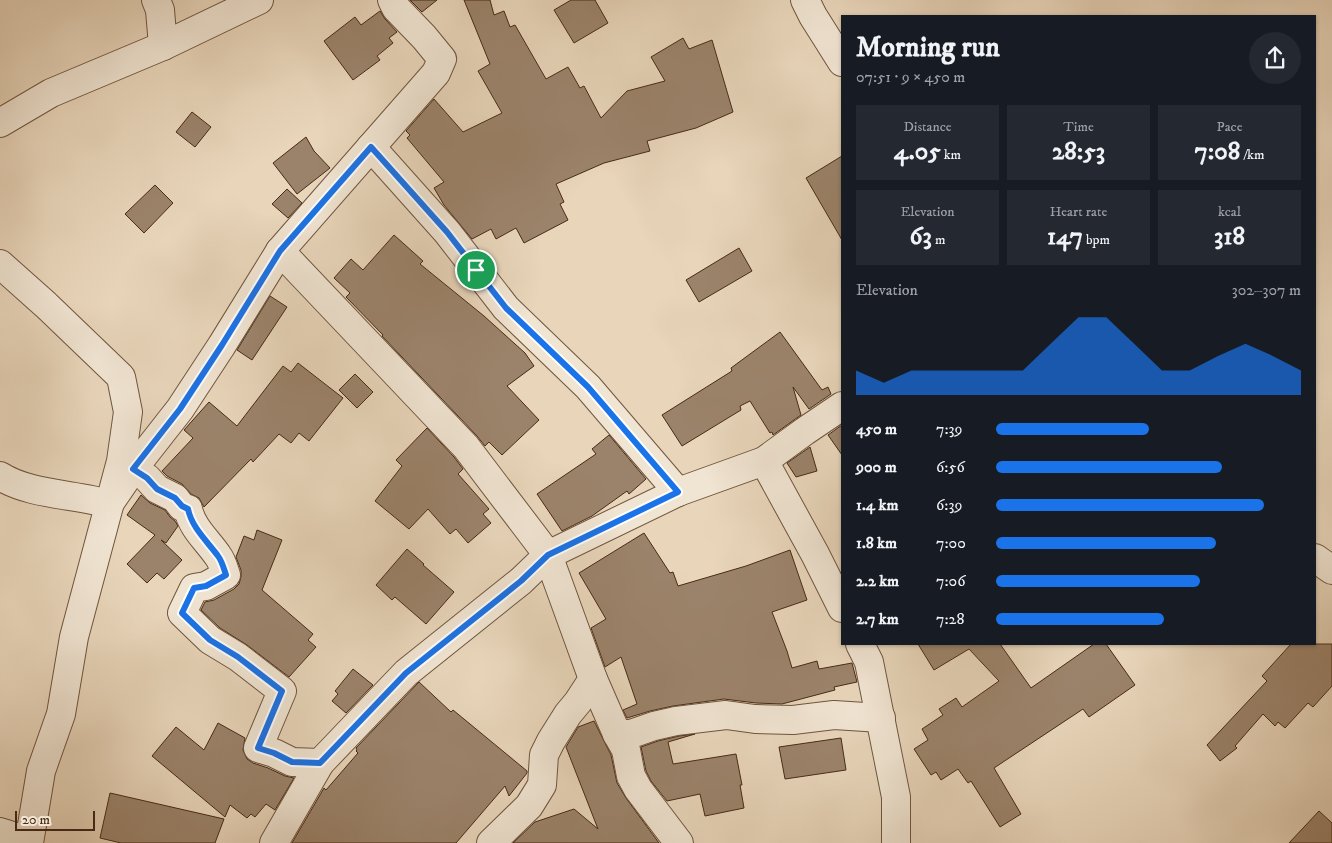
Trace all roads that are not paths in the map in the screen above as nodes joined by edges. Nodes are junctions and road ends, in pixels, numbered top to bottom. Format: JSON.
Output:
{"nodes":[{"id":1,"x":156,"y":0,"type":"edge"},
{"id":2,"x":259,"y":0,"type":"edge"},
{"id":3,"x":392,"y":0,"type":"edge"},
{"id":4,"x":805,"y":0,"type":"edge"},
{"id":5,"x":163,"y":46,"type":"junction"},
{"id":6,"x":841,"y":60,"type":"edge"},
{"id":7,"x":0,"y":123,"type":"edge"},
{"id":8,"x":371,"y":147,"type":"junction"},
{"id":9,"x":280,"y":251,"type":"junction"},
{"id":10,"x":0,"y":264,"type":"edge"},
{"id":11,"x":841,"y":407,"type":"edge"},
{"id":12,"x":764,"y":460,"type":"junction"},
{"id":13,"x":133,"y":469,"type":"junction"},
{"id":14,"x":0,"y":476,"type":"edge"},
{"id":15,"x":678,"y":492,"type":"junction"},
{"id":16,"x":109,"y":504,"type":"junction"},
{"id":17,"x":548,"y":555,"type":"junction"},
{"id":18,"x":1316,"y":559,"type":"edge"},
{"id":19,"x":1332,"y":570,"type":"edge"},
{"id":20,"x":841,"y":606,"type":"edge"},
{"id":21,"x":860,"y":645,"type":"edge"},
{"id":22,"x":593,"y":679,"type":"junction"},
{"id":23,"x":881,"y":718,"type":"junction"},
{"id":24,"x":617,"y":734,"type":"junction"},
{"id":25,"x":320,"y":763,"type":"junction"},
{"id":26,"x":0,"y":832,"type":"edge"},
{"id":27,"x":29,"y":842,"type":"edge"},
{"id":28,"x":274,"y":843,"type":"edge"},
{"id":29,"x":491,"y":843,"type":"edge"},
{"id":30,"x":679,"y":843,"type":"edge"},
{"id":31,"x":896,"y":843,"type":"edge"}],
"edges":[{"from":1,"to":5,"type":"street"},
{"from":2,"to":5,"type":"street"},
{"from":3,"to":8,"type":"street"},
{"from":4,"to":6,"type":"street"},
{"from":5,"to":7,"type":"street"},
{"from":8,"to":9,"type":"street"},
{"from":8,"to":15,"type":"street"},
{"from":9,"to":13,"type":"street"},
{"from":9,"to":17,"type":"street"},
{"from":10,"to":16,"type":"street"},
{"from":11,"to":12,"type":"street"},
{"from":12,"to":15,"type":"street"},
{"from":12,"to":20,"type":"street"},
{"from":13,"to":16,"type":"street"},
{"from":13,"to":25,"type":"street"},
{"from":14,"to":16,"type":"street"},
{"from":15,"to":17,"type":"street"},
{"from":16,"to":27,"type":"street"},
{"from":17,"to":22,"type":"street"},
{"from":17,"to":25,"type":"street"},
{"from":18,"to":19,"type":"street"},
{"from":21,"to":23,"type":"street"},
{"from":22,"to":24,"type":"street"},
{"from":22,"to":29,"type":"street"},
{"from":23,"to":24,"type":"street"},
{"from":23,"to":31,"type":"street"},
{"from":24,"to":30,"type":"street"},
{"from":25,"to":28,"type":"street"},
{"from":26,"to":27,"type":"street"}]}
